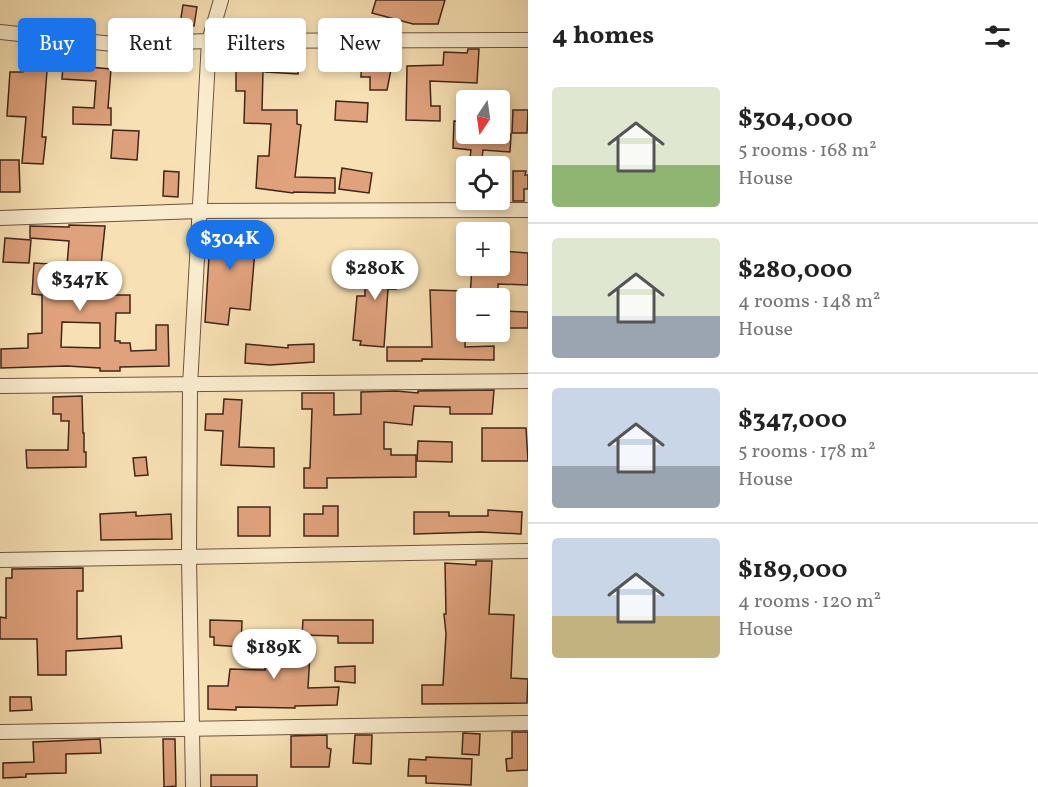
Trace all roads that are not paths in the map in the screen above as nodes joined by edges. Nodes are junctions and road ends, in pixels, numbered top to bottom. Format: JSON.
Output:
{"nodes":[{"id":1,"x":221,"y":0,"type":"edge"},
{"id":2,"x":216,"y":18,"type":"edge"},
{"id":3,"x":0,"y":32,"type":"edge"},
{"id":4,"x":528,"y":40,"type":"edge"},
{"id":5,"x":205,"y":41,"type":"edge"},
{"id":6,"x":306,"y":41,"type":"edge"},
{"id":7,"x":207,"y":72,"type":"edge"},
{"id":8,"x":528,"y":210,"type":"edge"},
{"id":9,"x":200,"y":211,"type":"junction"},
{"id":10,"x":0,"y":218,"type":"edge"},
{"id":11,"x":528,"y":381,"type":"edge"},
{"id":12,"x":0,"y":386,"type":"edge"},
{"id":13,"x":190,"y":386,"type":"junction"},
{"id":14,"x":528,"y":551,"type":"edge"},
{"id":15,"x":189,"y":558,"type":"junction"},
{"id":16,"x":0,"y":560,"type":"edge"},
{"id":17,"x":528,"y":723,"type":"edge"},
{"id":18,"x":192,"y":729,"type":"junction"},
{"id":19,"x":0,"y":732,"type":"edge"},
{"id":20,"x":193,"y":787,"type":"edge"}],
"edges":[{"from":1,"to":2,"type":"street"},
{"from":3,"to":5,"type":"street"},
{"from":4,"to":6,"type":"street"},
{"from":7,"to":9,"type":"street"},
{"from":8,"to":9,"type":"street"},
{"from":9,"to":10,"type":"street"},
{"from":9,"to":13,"type":"street"},
{"from":11,"to":13,"type":"street"},
{"from":12,"to":13,"type":"street"},
{"from":13,"to":15,"type":"street"},
{"from":14,"to":15,"type":"street"},
{"from":15,"to":16,"type":"street"},
{"from":15,"to":18,"type":"street"},
{"from":17,"to":18,"type":"street"},
{"from":18,"to":19,"type":"street"},
{"from":18,"to":20,"type":"street"}]}
